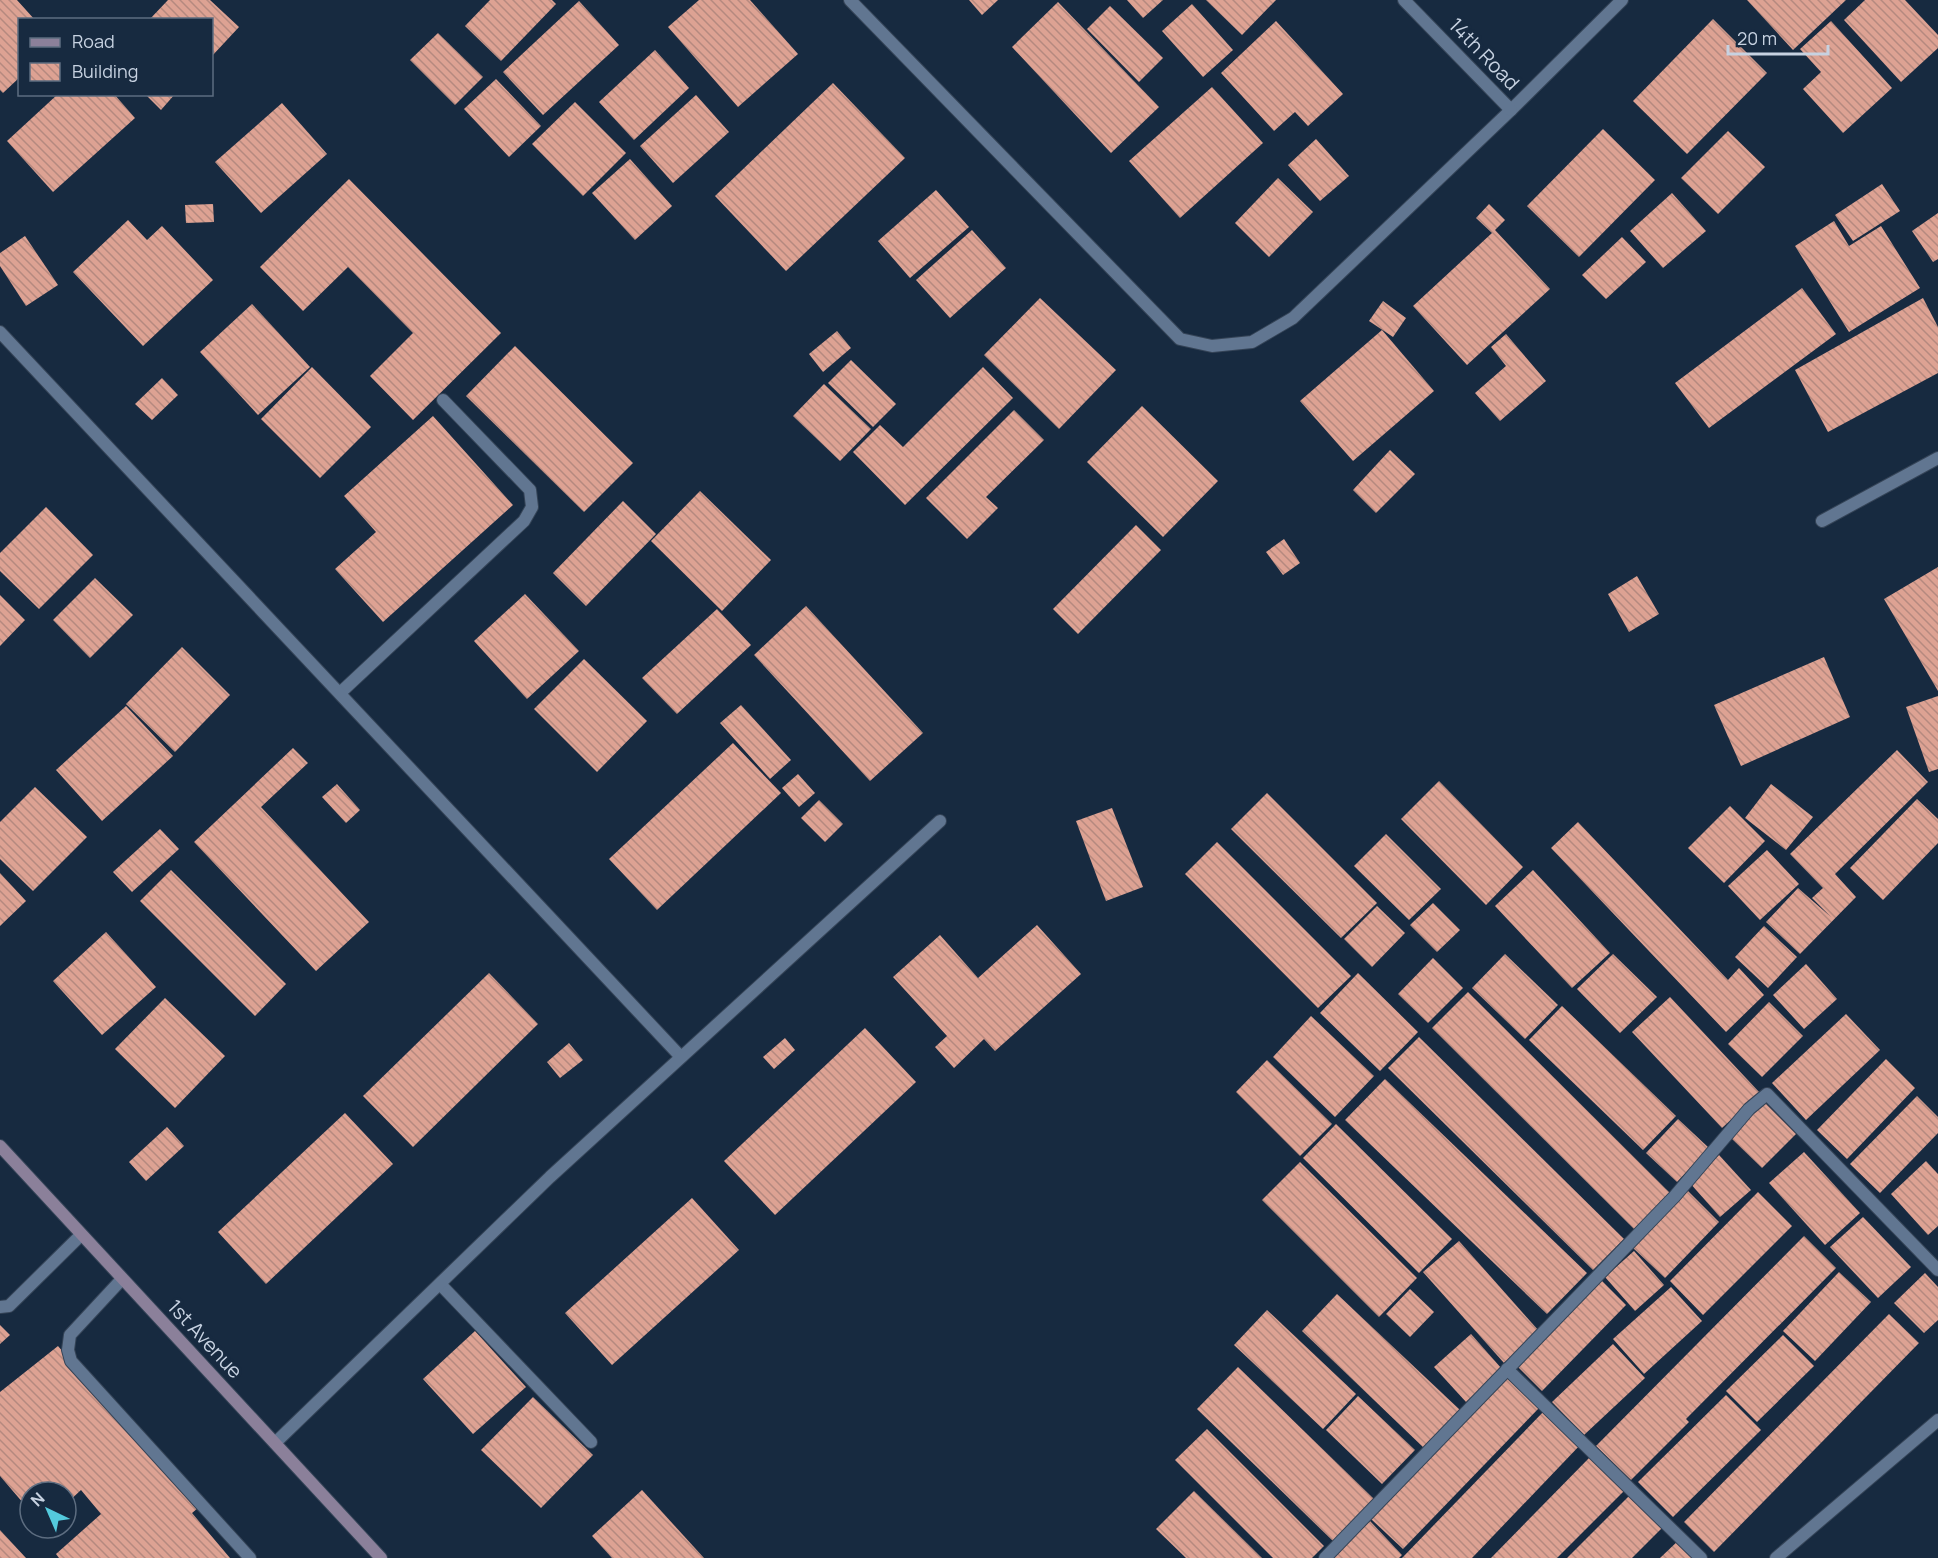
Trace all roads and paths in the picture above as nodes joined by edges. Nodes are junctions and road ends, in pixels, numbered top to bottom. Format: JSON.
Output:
{"nodes":[{"id":1,"x":850,"y":0,"type":"edge"},
{"id":2,"x":1404,"y":0,"type":"edge"},
{"id":3,"x":1622,"y":0,"type":"edge"},
{"id":4,"x":1511,"y":110,"type":"junction"},
{"id":5,"x":0,"y":332,"type":"edge"},
{"id":6,"x":442,"y":400,"type":"dead end"},
{"id":7,"x":1938,"y":458,"type":"edge"},
{"id":8,"x":1822,"y":521,"type":"dead end"},
{"id":9,"x":340,"y":693,"type":"junction"},
{"id":10,"x":940,"y":821,"type":"dead end"},
{"id":11,"x":681,"y":1057,"type":"junction"},
{"id":12,"x":0,"y":1146,"type":"edge"},
{"id":13,"x":81,"y":1235,"type":"junction"},
{"id":14,"x":1938,"y":1270,"type":"edge"},
{"id":15,"x":122,"y":1279,"type":"junction"},
{"id":16,"x":441,"y":1285,"type":"junction"},
{"id":17,"x":0,"y":1306,"type":"edge"},
{"id":18,"x":1507,"y":1369,"type":"junction"},
{"id":19,"x":1938,"y":1420,"type":"edge"},
{"id":20,"x":591,"y":1442,"type":"dead end"},
{"id":21,"x":275,"y":1443,"type":"junction"},
{"id":22,"x":250,"y":1558,"type":"edge"},
{"id":23,"x":381,"y":1558,"type":"edge"},
{"id":24,"x":1325,"y":1558,"type":"edge"},
{"id":25,"x":1701,"y":1558,"type":"edge"},
{"id":26,"x":1776,"y":1558,"type":"edge"}],
"edges":[{"from":1,"to":4,"type":"street"},
{"from":2,"to":4,"type":"street","name":"14th Road"},
{"from":3,"to":4,"type":"street"},
{"from":5,"to":9,"type":"street"},
{"from":6,"to":9,"type":"street"},
{"from":7,"to":8,"type":"street"},
{"from":9,"to":11,"type":"street"},
{"from":10,"to":11,"type":"street"},
{"from":11,"to":16,"type":"street"},
{"from":12,"to":13,"type":"street","name":"1st Avenue"},
{"from":13,"to":15,"type":"street","name":"1st Avenue"},
{"from":13,"to":17,"type":"street"},
{"from":14,"to":18,"type":"street"},
{"from":15,"to":21,"type":"street","name":"1st Avenue"},
{"from":15,"to":22,"type":"street"},
{"from":16,"to":20,"type":"street"},
{"from":16,"to":21,"type":"street"},
{"from":18,"to":24,"type":"street"},
{"from":18,"to":25,"type":"street"},
{"from":19,"to":26,"type":"street"},
{"from":21,"to":23,"type":"street","name":"1st Avenue"}]}
